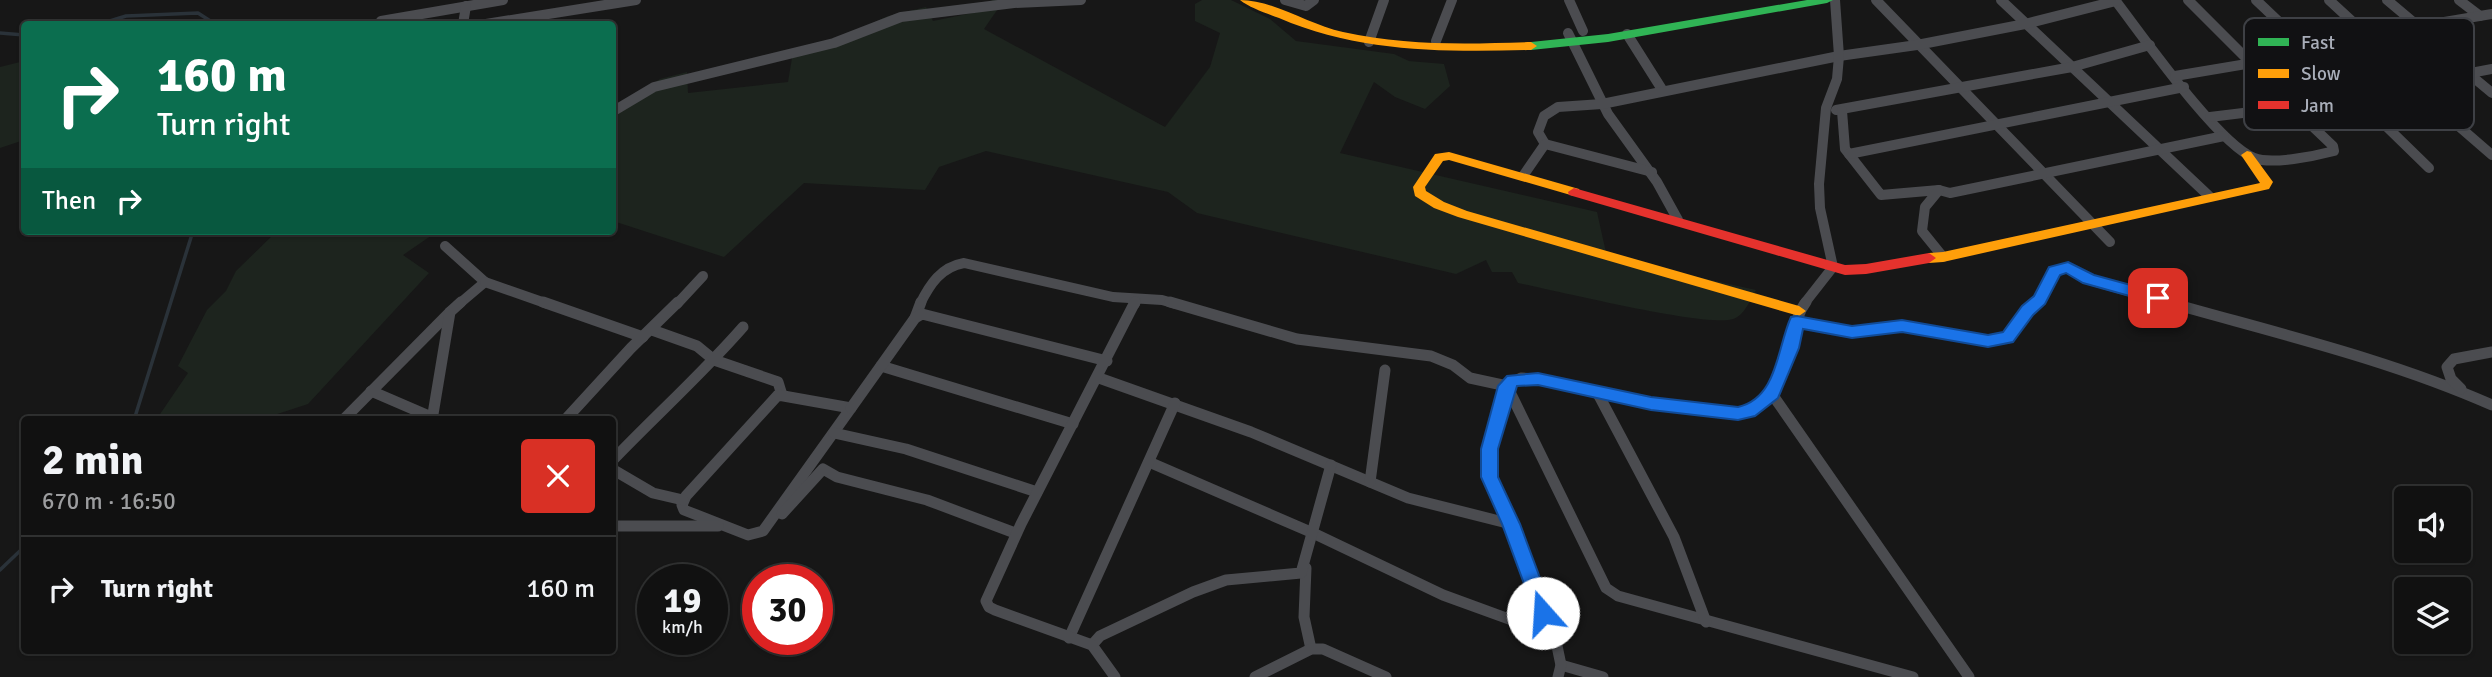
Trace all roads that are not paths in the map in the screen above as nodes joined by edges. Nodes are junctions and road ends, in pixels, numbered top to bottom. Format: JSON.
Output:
{"nodes":[{"id":1,"x":503,"y":0,"type":"edge"},
{"id":2,"x":636,"y":0,"type":"edge"},
{"id":3,"x":1081,"y":0,"type":"edge"},
{"id":4,"x":1246,"y":0,"type":"edge"},
{"id":5,"x":1265,"y":0,"type":"edge"},
{"id":6,"x":1285,"y":0,"type":"edge"},
{"id":7,"x":1314,"y":0,"type":"edge"},
{"id":8,"x":1384,"y":0,"type":"edge"},
{"id":9,"x":1452,"y":0,"type":"edge"},
{"id":10,"x":1569,"y":0,"type":"edge"},
{"id":11,"x":1776,"y":0,"type":"edge"},
{"id":12,"x":1827,"y":0,"type":"edge"},
{"id":13,"x":1835,"y":0,"type":"edge"},
{"id":14,"x":1876,"y":0,"type":"edge"},
{"id":15,"x":2001,"y":0,"type":"edge"},
{"id":16,"x":2116,"y":0,"type":"edge"},
{"id":17,"x":2188,"y":0,"type":"edge"},
{"id":18,"x":2256,"y":0,"type":"edge"},
{"id":19,"x":2329,"y":0,"type":"edge"},
{"id":20,"x":2387,"y":0,"type":"edge"},
{"id":21,"x":2459,"y":0,"type":"edge"},
{"id":22,"x":479,"y":2,"type":"edge"},
{"id":23,"x":466,"y":6,"type":"junction"},
{"id":24,"x":2492,"y":14,"type":"edge"},
{"id":25,"x":2480,"y":16,"type":"junction"},
{"id":26,"x":2275,"y":18,"type":"edge"},
{"id":27,"x":2349,"y":18,"type":"edge"},
{"id":28,"x":2408,"y":18,"type":"edge"},
{"id":29,"x":2468,"y":18,"type":"edge"},
{"id":30,"x":1300,"y":20,"type":"junction"},
{"id":31,"x":381,"y":21,"type":"dead end"},
{"id":32,"x":464,"y":21,"type":"edge"},
{"id":33,"x":505,"y":21,"type":"edge"},
{"id":34,"x":2025,"y":24,"type":"junction"},
{"id":35,"x":1627,"y":34,"type":"junction"},
{"id":36,"x":1575,"y":35,"type":"junction"},
{"id":37,"x":1371,"y":38,"type":"junction"},
{"id":38,"x":1436,"y":40,"type":"junction"},
{"id":39,"x":1917,"y":45,"type":"junction"},
{"id":40,"x":2150,"y":45,"type":"junction"},
{"id":41,"x":2244,"y":56,"type":"edge"},
{"id":42,"x":1839,"y":57,"type":"junction"},
{"id":43,"x":2244,"y":64,"type":"edge"},
{"id":44,"x":2071,"y":67,"type":"junction"},
{"id":45,"x":2492,"y":69,"type":"edge"},
{"id":46,"x":2474,"y":72,"type":"edge"},
{"id":47,"x":2175,"y":76,"type":"junction"},
{"id":48,"x":2474,"y":78,"type":"edge"},
{"id":49,"x":2184,"y":87,"type":"junction"},
{"id":50,"x":1960,"y":89,"type":"junction"},
{"id":51,"x":1662,"y":91,"type":"junction"},
{"id":52,"x":2492,"y":93,"type":"edge"},
{"id":53,"x":2107,"y":102,"type":"junction"},
{"id":54,"x":1602,"y":104,"type":"junction"},
{"id":55,"x":1826,"y":108,"type":"junction"},
{"id":56,"x":616,"y":110,"type":"edge"},
{"id":57,"x":1842,"y":111,"type":"junction"},
{"id":58,"x":2244,"y":113,"type":"edge"},
{"id":59,"x":2210,"y":117,"type":"junction"},
{"id":60,"x":1997,"y":125,"type":"junction"},
{"id":61,"x":2316,"y":130,"type":"edge"},
{"id":62,"x":2390,"y":130,"type":"edge"},
{"id":63,"x":2464,"y":130,"type":"edge"},
{"id":64,"x":2224,"y":136,"type":"junction"},
{"id":65,"x":1545,"y":144,"type":"junction"},
{"id":66,"x":2158,"y":148,"type":"junction"},
{"id":67,"x":1849,"y":154,"type":"junction"},
{"id":68,"x":2247,"y":155,"type":"junction"},
{"id":69,"x":2492,"y":155,"type":"edge"},
{"id":70,"x":2429,"y":168,"type":"dead end"},
{"id":71,"x":1652,"y":172,"type":"junction"},
{"id":72,"x":2045,"y":175,"type":"junction"},
{"id":73,"x":1523,"y":176,"type":"junction"},
{"id":74,"x":1939,"y":190,"type":"junction"},
{"id":75,"x":2209,"y":197,"type":"junction"},
{"id":76,"x":1678,"y":220,"type":"junction"},
{"id":77,"x":2092,"y":222,"type":"junction"},
{"id":78,"x":2110,"y":242,"type":"dead end"},
{"id":79,"x":445,"y":246,"type":"dead end"},
{"id":80,"x":1942,"y":257,"type":"junction"},
{"id":81,"x":1833,"y":267,"type":"junction"},
{"id":82,"x":703,"y":275,"type":"dead end"},
{"id":83,"x":485,"y":282,"type":"junction"},
{"id":84,"x":1136,"y":301,"type":"junction"},
{"id":85,"x":450,"y":312,"type":"junction"},
{"id":86,"x":1798,"y":316,"type":"junction"},
{"id":87,"x":915,"y":318,"type":"junction"},
{"id":88,"x":743,"y":327,"type":"dead end"},
{"id":89,"x":648,"y":333,"type":"junction"},
{"id":90,"x":2492,"y":352,"type":"edge"},
{"id":91,"x":714,"y":360,"type":"junction"},
{"id":92,"x":1107,"y":361,"type":"junction"},
{"id":93,"x":881,"y":366,"type":"junction"},
{"id":94,"x":1385,"y":370,"type":"dead end"},
{"id":95,"x":1099,"y":378,"type":"junction"},
{"id":96,"x":1507,"y":386,"type":"junction"},
{"id":97,"x":371,"y":391,"type":"junction"},
{"id":98,"x":2463,"y":391,"type":"junction"},
{"id":99,"x":1597,"y":392,"type":"junction"},
{"id":100,"x":1772,"y":394,"type":"junction"},
{"id":101,"x":782,"y":395,"type":"junction"},
{"id":102,"x":1175,"y":403,"type":"junction"},
{"id":103,"x":2492,"y":405,"type":"edge"},
{"id":104,"x":852,"y":408,"type":"junction"},
{"id":105,"x":347,"y":416,"type":"edge"},
{"id":106,"x":427,"y":416,"type":"edge"},
{"id":107,"x":434,"y":416,"type":"edge"},
{"id":108,"x":569,"y":416,"type":"edge"},
{"id":109,"x":1073,"y":424,"type":"junction"},
{"id":110,"x":834,"y":433,"type":"junction"},
{"id":111,"x":616,"y":457,"type":"edge"},
{"id":112,"x":1149,"y":462,"type":"junction"},
{"id":113,"x":1331,"y":465,"type":"junction"},
{"id":114,"x":616,"y":471,"type":"edge"},
{"id":115,"x":1370,"y":482,"type":"junction"},
{"id":116,"x":1037,"y":492,"type":"junction"},
{"id":117,"x":683,"y":500,"type":"junction"},
{"id":118,"x":1511,"y":524,"type":"junction"},
{"id":119,"x":616,"y":526,"type":"edge"},
{"id":120,"x":726,"y":526,"type":"junction"},
{"id":121,"x":766,"y":527,"type":"junction"},
{"id":122,"x":1015,"y":533,"type":"junction"},
{"id":123,"x":1312,"y":533,"type":"junction"},
{"id":124,"x":1307,"y":568,"type":"junction"},
{"id":125,"x":1706,"y":622,"type":"junction"},
{"id":126,"x":1550,"y":634,"type":"junction"},
{"id":127,"x":1069,"y":638,"type":"junction"},
{"id":128,"x":1092,"y":645,"type":"junction"},
{"id":129,"x":1311,"y":649,"type":"junction"},
{"id":130,"x":1560,"y":671,"type":"edge"},
{"id":131,"x":1115,"y":677,"type":"edge"},
{"id":132,"x":1255,"y":677,"type":"edge"},
{"id":133,"x":1386,"y":677,"type":"edge"},
{"id":134,"x":1603,"y":677,"type":"edge"},
{"id":135,"x":1913,"y":677,"type":"edge"},
{"id":136,"x":1969,"y":677,"type":"edge"}],
"edges":[{"from":1,"to":22,"type":"street"},
{"from":2,"to":33,"type":"street"},
{"from":3,"to":56,"type":"street"},
{"from":4,"to":30,"type":"street"},
{"from":5,"to":30,"type":"street"},
{"from":6,"to":7,"type":"street"},
{"from":8,"to":37,"type":"street"},
{"from":9,"to":38,"type":"street"},
{"from":10,"to":36,"type":"street"},
{"from":11,"to":36,"type":"street"},
{"from":12,"to":35,"type":"street"},
{"from":13,"to":42,"type":"street"},
{"from":14,"to":39,"type":"street"},
{"from":15,"to":34,"type":"street"},
{"from":16,"to":34,"type":"street"},
{"from":16,"to":40,"type":"street"},
{"from":17,"to":41,"type":"street"},
{"from":18,"to":26,"type":"street"},
{"from":19,"to":27,"type":"street"},
{"from":20,"to":28,"type":"street"},
{"from":21,"to":25,"type":"street"},
{"from":22,"to":23,"type":"street"},
{"from":23,"to":31,"type":"street"},
{"from":23,"to":32,"type":"street"},
{"from":24,"to":25,"type":"street"},
{"from":25,"to":29,"type":"street"},
{"from":30,"to":37,"type":"street"},
{"from":34,"to":39,"type":"street"},
{"from":34,"to":44,"type":"street"},
{"from":35,"to":36,"type":"street"},
{"from":35,"to":51,"type":"street"},
{"from":36,"to":37,"type":"street"},
{"from":36,"to":38,"type":"street"},
{"from":36,"to":54,"type":"street"},
{"from":37,"to":38,"type":"street"},
{"from":39,"to":42,"type":"street"},
{"from":39,"to":50,"type":"street"},
{"from":40,"to":44,"type":"street"},
{"from":40,"to":47,"type":"street"},
{"from":42,"to":51,"type":"street"},
{"from":42,"to":55,"type":"street"},
{"from":43,"to":47,"type":"street"},
{"from":44,"to":50,"type":"street"},
{"from":44,"to":53,"type":"street"},
{"from":45,"to":46,"type":"street"},
{"from":47,"to":49,"type":"street"},
{"from":48,"to":52,"type":"street"},
{"from":49,"to":53,"type":"street"},
{"from":49,"to":59,"type":"street"},
{"from":50,"to":57,"type":"street"},
{"from":50,"to":60,"type":"street"},
{"from":51,"to":54,"type":"street"},
{"from":53,"to":60,"type":"street"},
{"from":53,"to":66,"type":"street"},
{"from":54,"to":65,"type":"street"},
{"from":54,"to":71,"type":"street"},
{"from":55,"to":57,"type":"street"},
{"from":55,"to":81,"type":"street"},
{"from":57,"to":67,"type":"street"},
{"from":58,"to":59,"type":"street"},
{"from":59,"to":64,"type":"street"},
{"from":60,"to":67,"type":"street"},
{"from":60,"to":72,"type":"street"},
{"from":61,"to":68,"type":"street"},
{"from":62,"to":70,"type":"street"},
{"from":63,"to":69,"type":"street"},
{"from":64,"to":66,"type":"street"},
{"from":64,"to":68,"type":"street"},
{"from":65,"to":71,"type":"street"},
{"from":65,"to":73,"type":"street"},
{"from":66,"to":72,"type":"street"},
{"from":66,"to":75,"type":"street"},
{"from":67,"to":74,"type":"street"},
{"from":68,"to":75,"type":"street"},
{"from":71,"to":76,"type":"street"},
{"from":72,"to":74,"type":"street"},
{"from":72,"to":77,"type":"street"},
{"from":73,"to":76,"type":"street"},
{"from":73,"to":86,"type":"street"},
{"from":74,"to":80,"type":"street"},
{"from":75,"to":77,"type":"street"},
{"from":76,"to":81,"type":"street"},
{"from":77,"to":78,"type":"street"},
{"from":77,"to":80,"type":"street"},
{"from":79,"to":83,"type":"street"},
{"from":80,"to":81,"type":"street"},
{"from":81,"to":86,"type":"street"},
{"from":82,"to":89,"type":"street"},
{"from":83,"to":85,"type":"street"},
{"from":83,"to":89,"type":"street"},
{"from":84,"to":87,"type":"street"},
{"from":84,"to":92,"type":"street"},
{"from":84,"to":96,"type":"street"},
{"from":85,"to":97,"type":"street"},
{"from":85,"to":107,"type":"street"},
{"from":86,"to":98,"type":"street"},
{"from":86,"to":100,"type":"street"},
{"from":87,"to":92,"type":"street"},
{"from":87,"to":93,"type":"street"},
{"from":88,"to":91,"type":"street"},
{"from":89,"to":91,"type":"street"},
{"from":89,"to":108,"type":"street"},
{"from":90,"to":98,"type":"street"},
{"from":91,"to":101,"type":"street"},
{"from":91,"to":111,"type":"street"},
{"from":92,"to":95,"type":"street"},
{"from":93,"to":104,"type":"street"},
{"from":93,"to":109,"type":"street"},
{"from":94,"to":115,"type":"street"},
{"from":95,"to":102,"type":"street"},
{"from":95,"to":109,"type":"street"},
{"from":96,"to":99,"type":"street"},
{"from":96,"to":118,"type":"street"},
{"from":96,"to":125,"type":"street"},
{"from":97,"to":105,"type":"street"},
{"from":97,"to":106,"type":"street"},
{"from":98,"to":103,"type":"street"},
{"from":99,"to":100,"type":"street"},
{"from":99,"to":125,"type":"street"},
{"from":100,"to":136,"type":"street"},
{"from":101,"to":104,"type":"street"},
{"from":101,"to":117,"type":"street"},
{"from":102,"to":112,"type":"street"},
{"from":102,"to":113,"type":"street"},
{"from":104,"to":110,"type":"street"},
{"from":109,"to":116,"type":"street"},
{"from":110,"to":116,"type":"street"},
{"from":110,"to":121,"type":"street"},
{"from":112,"to":123,"type":"street"},
{"from":112,"to":127,"type":"street"},
{"from":113,"to":115,"type":"street"},
{"from":113,"to":123,"type":"street"},
{"from":114,"to":117,"type":"street"},
{"from":115,"to":118,"type":"street"},
{"from":116,"to":122,"type":"street"},
{"from":117,"to":120,"type":"street"},
{"from":118,"to":126,"type":"street"},
{"from":119,"to":120,"type":"street"},
{"from":120,"to":121,"type":"street"},
{"from":121,"to":122,"type":"street"},
{"from":122,"to":127,"type":"street"},
{"from":123,"to":124,"type":"street"},
{"from":123,"to":126,"type":"street"},
{"from":124,"to":128,"type":"street"},
{"from":124,"to":129,"type":"street"},
{"from":125,"to":135,"type":"street"},
{"from":126,"to":130,"type":"street"},
{"from":127,"to":128,"type":"street"},
{"from":128,"to":131,"type":"street"},
{"from":129,"to":132,"type":"street"},
{"from":129,"to":133,"type":"street"},
{"from":130,"to":134,"type":"street"}]}
